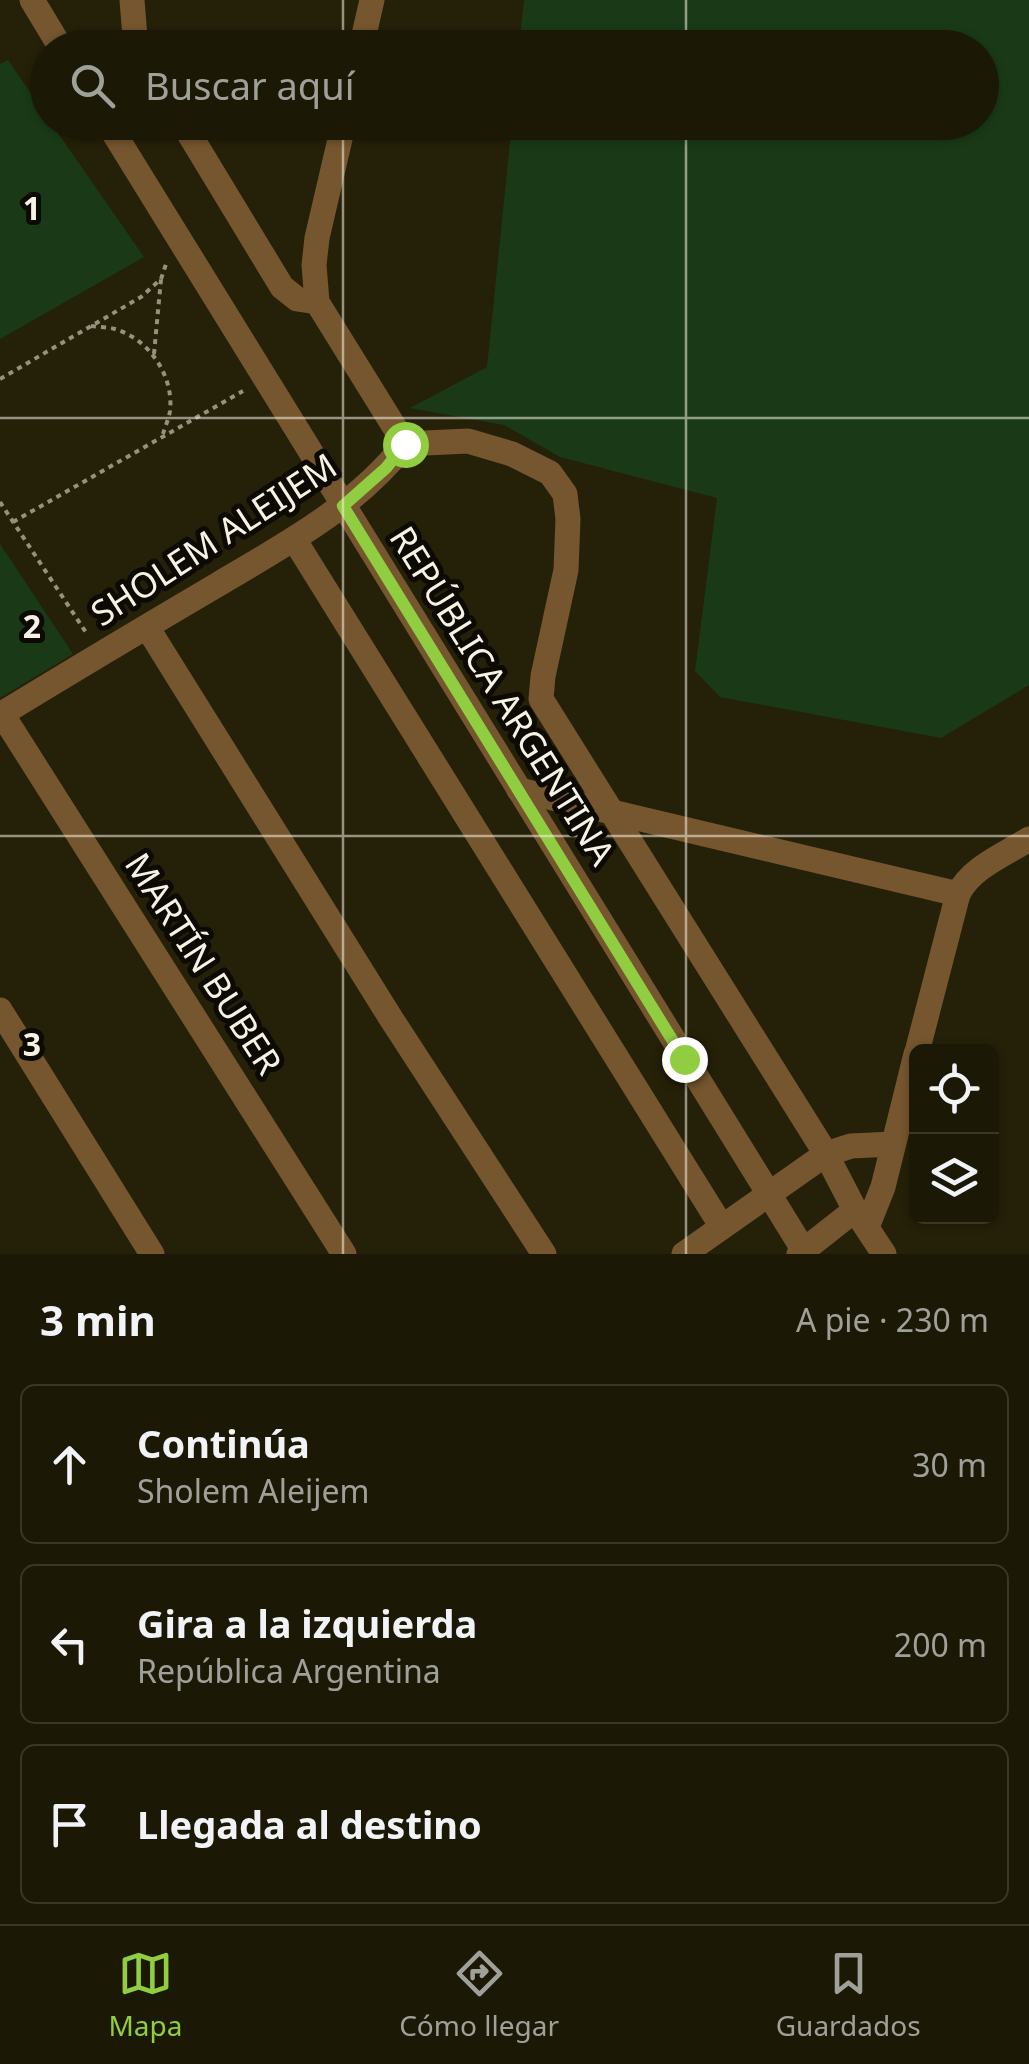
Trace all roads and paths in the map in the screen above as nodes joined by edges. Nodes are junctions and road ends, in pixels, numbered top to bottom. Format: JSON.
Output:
{"nodes":[{"id":1,"x":32,"y":0,"type":"edge"},
{"id":2,"x":132,"y":0,"type":"edge"},
{"id":3,"x":372,"y":0,"type":"edge"},
{"id":4,"x":50,"y":30,"type":"edge"},
{"id":5,"x":134,"y":30,"type":"edge"},
{"id":6,"x":365,"y":30,"type":"edge"},
{"id":7,"x":119,"y":140,"type":"edge"},
{"id":8,"x":193,"y":140,"type":"edge"},
{"id":9,"x":340,"y":140,"type":"edge"},
{"id":10,"x":171,"y":226,"type":"junction"},
{"id":11,"x":160,"y":279,"type":"junction"},
{"id":12,"x":317,"y":302,"type":"junction"},
{"id":13,"x":91,"y":326,"type":"junction"},
{"id":14,"x":154,"y":355,"type":"junction"},
{"id":15,"x":0,"y":379,"type":"edge"},
{"id":16,"x":265,"y":379,"type":"junction"},
{"id":17,"x":163,"y":436,"type":"junction"},
{"id":18,"x":405,"y":444,"type":"junction"},
{"id":19,"x":0,"y":502,"type":"edge"},
{"id":20,"x":343,"y":506,"type":"junction"},
{"id":21,"x":13,"y":522,"type":"junction"},
{"id":22,"x":294,"y":539,"type":"junction"},
{"id":23,"x":147,"y":627,"type":"junction"},
{"id":24,"x":101,"y":654,"type":"junction"},
{"id":25,"x":1,"y":714,"type":"edge"},
{"id":26,"x":519,"y":790,"type":"junction"},
{"id":27,"x":613,"y":811,"type":"junction"},
{"id":28,"x":1029,"y":840,"type":"edge"},
{"id":29,"x":958,"y":894,"type":"junction"},
{"id":30,"x":0,"y":1010,"type":"edge"},
{"id":31,"x":919,"y":1044,"type":"edge"},
{"id":32,"x":909,"y":1083,"type":"edge"},
{"id":33,"x":893,"y":1144,"type":"junction"},
{"id":34,"x":826,"y":1154,"type":"junction"},
{"id":35,"x":767,"y":1194,"type":"junction"},
{"id":36,"x":861,"y":1219,"type":"junction"},
{"id":37,"x":722,"y":1227,"type":"junction"},
{"id":38,"x":803,"y":1253,"type":"edge"},
{"id":39,"x":152,"y":1254,"type":"edge"},
{"id":40,"x":344,"y":1254,"type":"edge"},
{"id":41,"x":544,"y":1254,"type":"edge"},
{"id":42,"x":684,"y":1254,"type":"edge"},
{"id":43,"x":884,"y":1254,"type":"edge"}],
"edges":[{"from":1,"to":4,"type":"street"},
{"from":2,"to":5,"type":"street"},
{"from":3,"to":6,"type":"street"},
{"from":7,"to":10,"type":"street","name":"REPÚBLICA ARGENTINA"},
{"from":8,"to":12,"type":"street"},
{"from":9,"to":12,"type":"street"},
{"from":10,"to":11,"type":"path"},
{"from":10,"to":16,"type":"street","name":"REPÚBLICA ARGENTINA"},
{"from":11,"to":13,"type":"path"},
{"from":11,"to":14,"type":"path"},
{"from":12,"to":18,"type":"street"},
{"from":13,"to":14,"type":"path"},
{"from":13,"to":15,"type":"path"},
{"from":14,"to":17,"type":"path"},
{"from":16,"to":17,"type":"path"},
{"from":16,"to":20,"type":"street","name":"REPÚBLICA ARGENTINA"},
{"from":17,"to":21,"type":"path"},
{"from":18,"to":20,"type":"street","name":"SHOLEM ALEIJEM"},
{"from":18,"to":27,"type":"street","name":"REPÚBLICA ARGENTINA"},
{"from":19,"to":21,"type":"path"},
{"from":20,"to":22,"type":"street","name":"SHOLEM ALEIJEM"},
{"from":20,"to":26,"type":"street","name":"REPÚBLICA ARGENTINA"},
{"from":21,"to":24,"type":"path"},
{"from":22,"to":23,"type":"street","name":"SHOLEM ALEIJEM"},
{"from":22,"to":37,"type":"street"},
{"from":23,"to":24,"type":"street","name":"SHOLEM ALEIJEM"},
{"from":23,"to":41,"type":"street"},
{"from":24,"to":25,"type":"street","name":"SHOLEM ALEIJEM"},
{"from":25,"to":40,"type":"street","name":"MARTÍN BUBER"},
{"from":26,"to":27,"type":"street"},
{"from":26,"to":35,"type":"street","name":"REPÚBLICA ARGENTINA"},
{"from":27,"to":29,"type":"street"},
{"from":27,"to":34,"type":"street","name":"REPÚBLICA ARGENTINA"},
{"from":28,"to":29,"type":"street"},
{"from":29,"to":31,"type":"street"},
{"from":30,"to":39,"type":"street"},
{"from":32,"to":33,"type":"street"},
{"from":33,"to":34,"type":"street"},
{"from":33,"to":36,"type":"street"},
{"from":34,"to":35,"type":"street"},
{"from":34,"to":36,"type":"street","name":"REPÚBLICA ARGENTINA"},
{"from":35,"to":37,"type":"street"},
{"from":35,"to":38,"type":"street","name":"REPÚBLICA ARGENTINA"},
{"from":36,"to":38,"type":"street"},
{"from":36,"to":43,"type":"street","name":"REPÚBLICA ARGENTINA"},
{"from":37,"to":42,"type":"street"}]}
